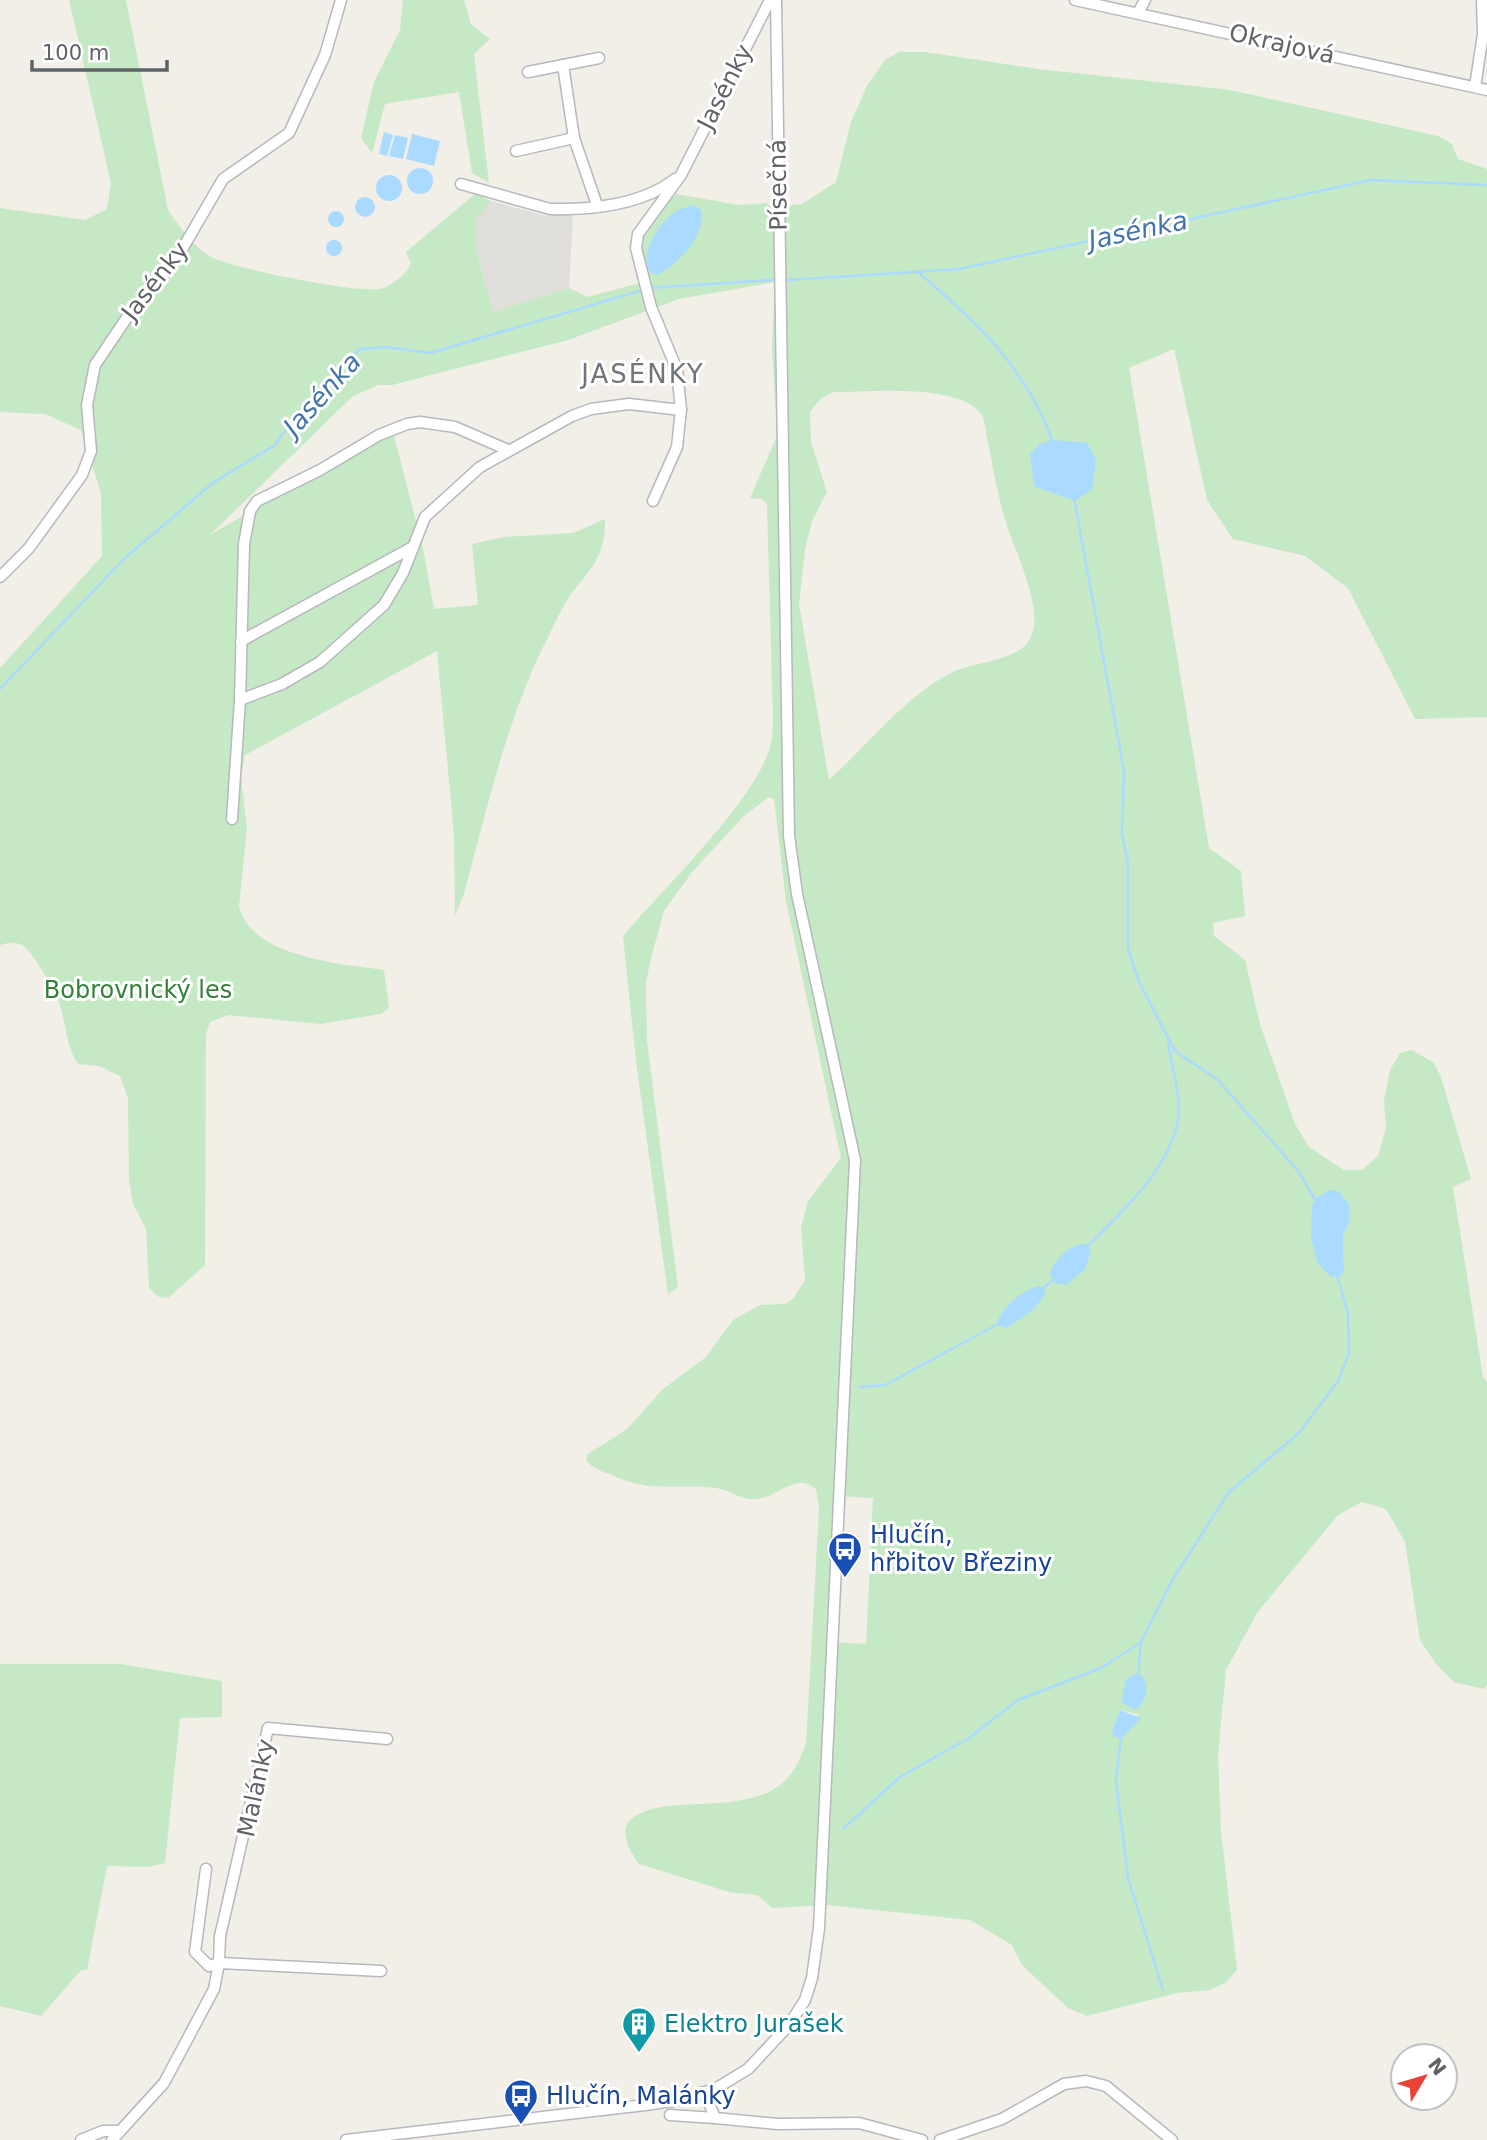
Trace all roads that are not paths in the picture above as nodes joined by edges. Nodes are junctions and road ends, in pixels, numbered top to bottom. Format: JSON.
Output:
{"nodes":[{"id":1,"x":341,"y":0,"type":"edge"},
{"id":2,"x":770,"y":0,"type":"edge"},
{"id":3,"x":776,"y":0,"type":"edge"},
{"id":4,"x":1076,"y":0,"type":"edge"},
{"id":5,"x":1144,"y":0,"type":"edge"},
{"id":6,"x":1482,"y":0,"type":"edge"},
{"id":7,"x":1138,"y":13,"type":"junction"},
{"id":8,"x":599,"y":58,"type":"dead end"},
{"id":9,"x":563,"y":65,"type":"junction"},
{"id":10,"x":528,"y":72,"type":"dead end"},
{"id":11,"x":1475,"y":87,"type":"junction"},
{"id":12,"x":1487,"y":90,"type":"edge"},
{"id":13,"x":574,"y":138,"type":"junction"},
{"id":14,"x":516,"y":151,"type":"dead end"},
{"id":15,"x":681,"y":175,"type":"junction"},
{"id":16,"x":461,"y":184,"type":"dead end"},
{"id":17,"x":597,"y":205,"type":"junction"},
{"id":18,"x":681,"y":410,"type":"junction"},
{"id":19,"x":508,"y":450,"type":"junction"},
{"id":20,"x":653,"y":501,"type":"dead end"},
{"id":21,"x":411,"y":548,"type":"junction"},
{"id":22,"x":0,"y":576,"type":"edge"},
{"id":23,"x":242,"y":641,"type":"junction"},
{"id":24,"x":240,"y":700,"type":"junction"},
{"id":25,"x":232,"y":819,"type":"dead end"},
{"id":26,"x":387,"y":1739,"type":"dead end"},
{"id":27,"x":206,"y":1869,"type":"dead end"},
{"id":28,"x":219,"y":1963,"type":"junction"},
{"id":29,"x":381,"y":1971,"type":"dead end"},
{"id":30,"x":705,"y":2093,"type":"junction"},
{"id":31,"x":670,"y":2115,"type":"dead end"},
{"id":32,"x":715,"y":2119,"type":"junction"},
{"id":33,"x":115,"y":2136,"type":"edge"},
{"id":34,"x":81,"y":2140,"type":"edge"},
{"id":35,"x":346,"y":2140,"type":"edge"},
{"id":36,"x":922,"y":2140,"type":"edge"},
{"id":37,"x":940,"y":2140,"type":"edge"},
{"id":38,"x":1172,"y":2140,"type":"edge"}],
"edges":[{"from":1,"to":22,"type":"street","name":"Jasénky"},
{"from":2,"to":15,"type":"street","name":"Jasénky"},
{"from":3,"to":30,"type":"street","name":"Písečná"},
{"from":4,"to":7,"type":"street","name":"Okrajová"},
{"from":5,"to":7,"type":"street"},
{"from":6,"to":11,"type":"street"},
{"from":7,"to":11,"type":"street","name":"Okrajová"},
{"from":8,"to":9,"type":"street"},
{"from":9,"to":10,"type":"street"},
{"from":9,"to":13,"type":"street"},
{"from":11,"to":12,"type":"street","name":"Okrajová"},
{"from":13,"to":14,"type":"street"},
{"from":13,"to":17,"type":"street"},
{"from":15,"to":17,"type":"street"},
{"from":15,"to":18,"type":"street","name":"Jasénky"},
{"from":16,"to":17,"type":"street"},
{"from":18,"to":19,"type":"street"},
{"from":18,"to":20,"type":"street","name":"Jasénky"},
{"from":19,"to":21,"type":"street"},
{"from":19,"to":23,"type":"street"},
{"from":21,"to":23,"type":"street"},
{"from":21,"to":24,"type":"street"},
{"from":23,"to":24,"type":"street"},
{"from":24,"to":25,"type":"street"},
{"from":26,"to":28,"type":"street","name":"Malánky"},
{"from":27,"to":28,"type":"street"},
{"from":28,"to":29,"type":"street"},
{"from":28,"to":33,"type":"street","name":"Malánky"},
{"from":30,"to":32,"type":"street"},
{"from":30,"to":35,"type":"street"},
{"from":31,"to":32,"type":"street"},
{"from":32,"to":36,"type":"street"},
{"from":33,"to":34,"type":"street"},
{"from":37,"to":38,"type":"street"}]}
